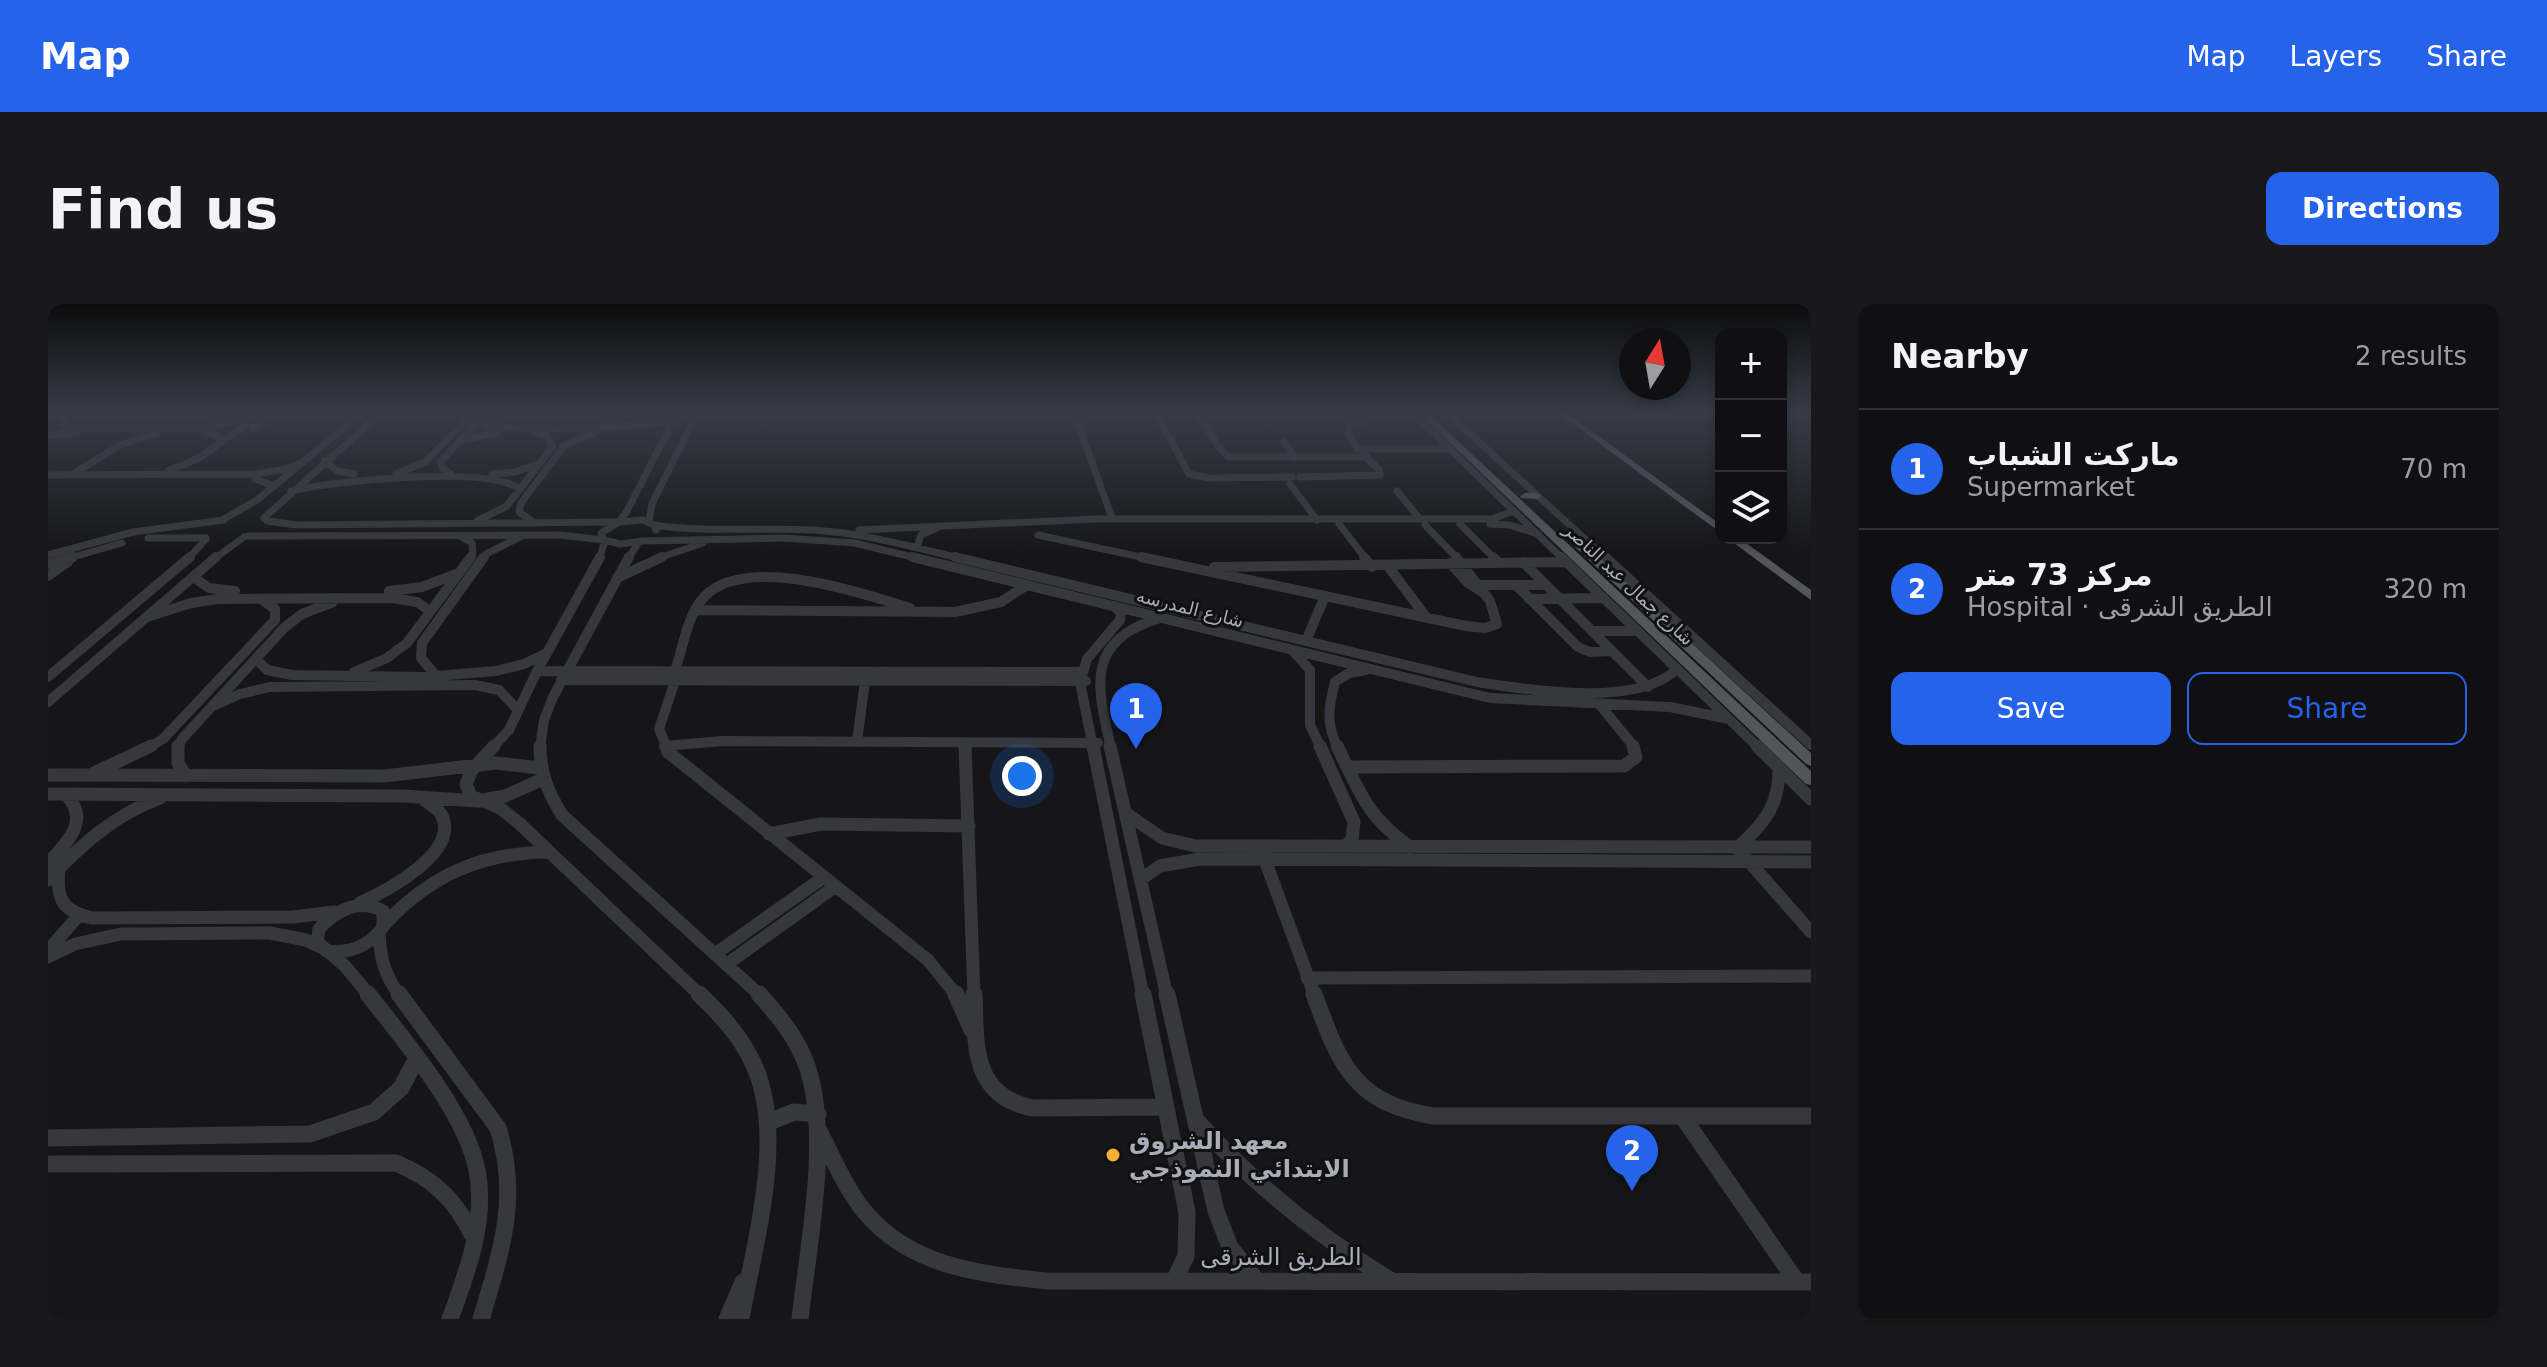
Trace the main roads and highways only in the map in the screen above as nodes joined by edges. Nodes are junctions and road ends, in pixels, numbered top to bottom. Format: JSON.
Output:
{"nodes":[{"id":1,"x":1472,"y":460,"type":"edge"},
{"id":2,"x":1490,"y":460,"type":"edge"},
{"id":3,"x":1631,"y":460,"type":"edge"},
{"id":4,"x":1638,"y":460,"type":"edge"},
{"id":5,"x":1483,"y":481,"type":"road end"},
{"id":6,"x":1499,"y":484,"type":"junction"},
{"id":7,"x":1715,"y":514,"type":"edge"},
{"id":8,"x":1715,"y":525,"type":"edge"},
{"id":9,"x":1740,"y":544,"type":"edge"},
{"id":10,"x":1756,"y":544,"type":"edge"},
{"id":11,"x":1811,"y":584,"type":"edge"},
{"id":12,"x":1633,"y":595,"type":"junction"},
{"id":13,"x":1647,"y":595,"type":"road end"},
{"id":14,"x":1811,"y":596,"type":"edge"},
{"id":15,"x":1772,"y":725,"type":"junction"},
{"id":16,"x":1789,"y":725,"type":"road end"},
{"id":17,"x":1811,"y":761,"type":"edge"},
{"id":18,"x":1811,"y":780,"type":"edge"}],
"edges":[{"from":1,"to":6,"type":"main road","name":"شارع جمال عبد الناصر"},
{"from":2,"to":12,"type":"main road","name":"شارع جمال عبد الناصر"},
{"from":3,"to":8,"type":"main road"},
{"from":4,"to":7,"type":"main road"},
{"from":5,"to":6,"type":"main road"},
{"from":6,"to":18,"type":"main road","name":"شارع جمال عبد الناصر"},
{"from":9,"to":14,"type":"main road"},
{"from":10,"to":11,"type":"main road"},
{"from":12,"to":13,"type":"main road"},
{"from":12,"to":15,"type":"main road","name":"شارع جمال عبد الناصر"},
{"from":15,"to":16,"type":"main road"},
{"from":15,"to":17,"type":"main road","name":"شارع جمال عبد الناصر"}]}
